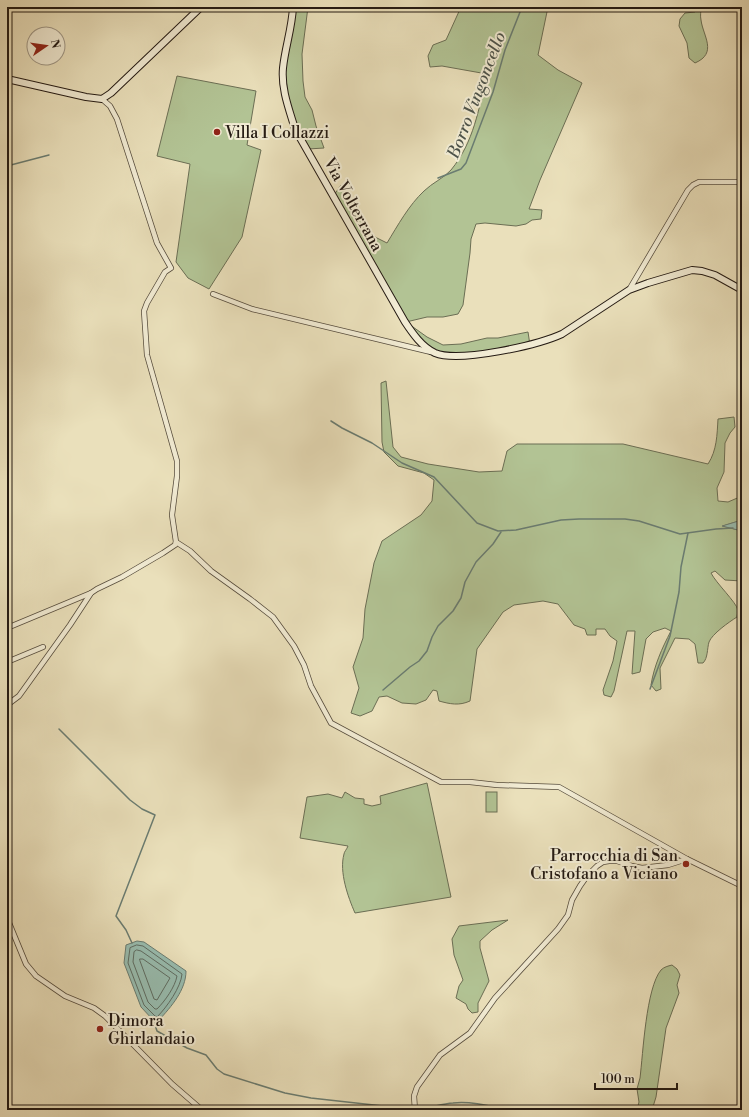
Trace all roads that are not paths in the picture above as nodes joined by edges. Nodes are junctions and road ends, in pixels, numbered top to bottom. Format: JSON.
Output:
{"nodes":[{"id":1,"x":201,"y":7,"type":"edge"},
{"id":2,"x":293,"y":7,"type":"edge"},
{"id":3,"x":7,"y":79,"type":"edge"},
{"id":4,"x":102,"y":99,"type":"junction"},
{"id":5,"x":742,"y":182,"type":"edge"},
{"id":6,"x":628,"y":290,"type":"junction"},
{"id":7,"x":742,"y":290,"type":"edge"},
{"id":8,"x":213,"y":294,"type":"dead end"},
{"id":9,"x":435,"y":353,"type":"junction"},
{"id":10,"x":176,"y":542,"type":"junction"},
{"id":11,"x":91,"y":593,"type":"junction"},
{"id":12,"x":7,"y":628,"type":"edge"},
{"id":13,"x":43,"y":647,"type":"dead end"},
{"id":14,"x":7,"y":662,"type":"edge"},
{"id":15,"x":7,"y":705,"type":"edge"},
{"id":16,"x":687,"y":859,"type":"junction"},
{"id":17,"x":742,"y":886,"type":"edge"},
{"id":18,"x":7,"y":918,"type":"edge"},
{"id":19,"x":202,"y":1110,"type":"edge"},
{"id":20,"x":415,"y":1110,"type":"edge"}],
"edges":[{"from":1,"to":4,"type":"main road"},
{"from":2,"to":9,"type":"main road","name":"Via Volterrana"},
{"from":3,"to":4,"type":"main road"},
{"from":4,"to":10,"type":"street"},
{"from":5,"to":6,"type":"street"},
{"from":6,"to":7,"type":"main road","name":"Via Volterrana"},
{"from":6,"to":9,"type":"main road","name":"Via Volterrana"},
{"from":8,"to":9,"type":"street","name":"Via Volterrana"},
{"from":10,"to":11,"type":"street"},
{"from":10,"to":16,"type":"street"},
{"from":11,"to":12,"type":"street"},
{"from":11,"to":15,"type":"street"},
{"from":13,"to":14,"type":"street"},
{"from":16,"to":17,"type":"street"},
{"from":16,"to":20,"type":"street"},
{"from":18,"to":19,"type":"street"}]}
